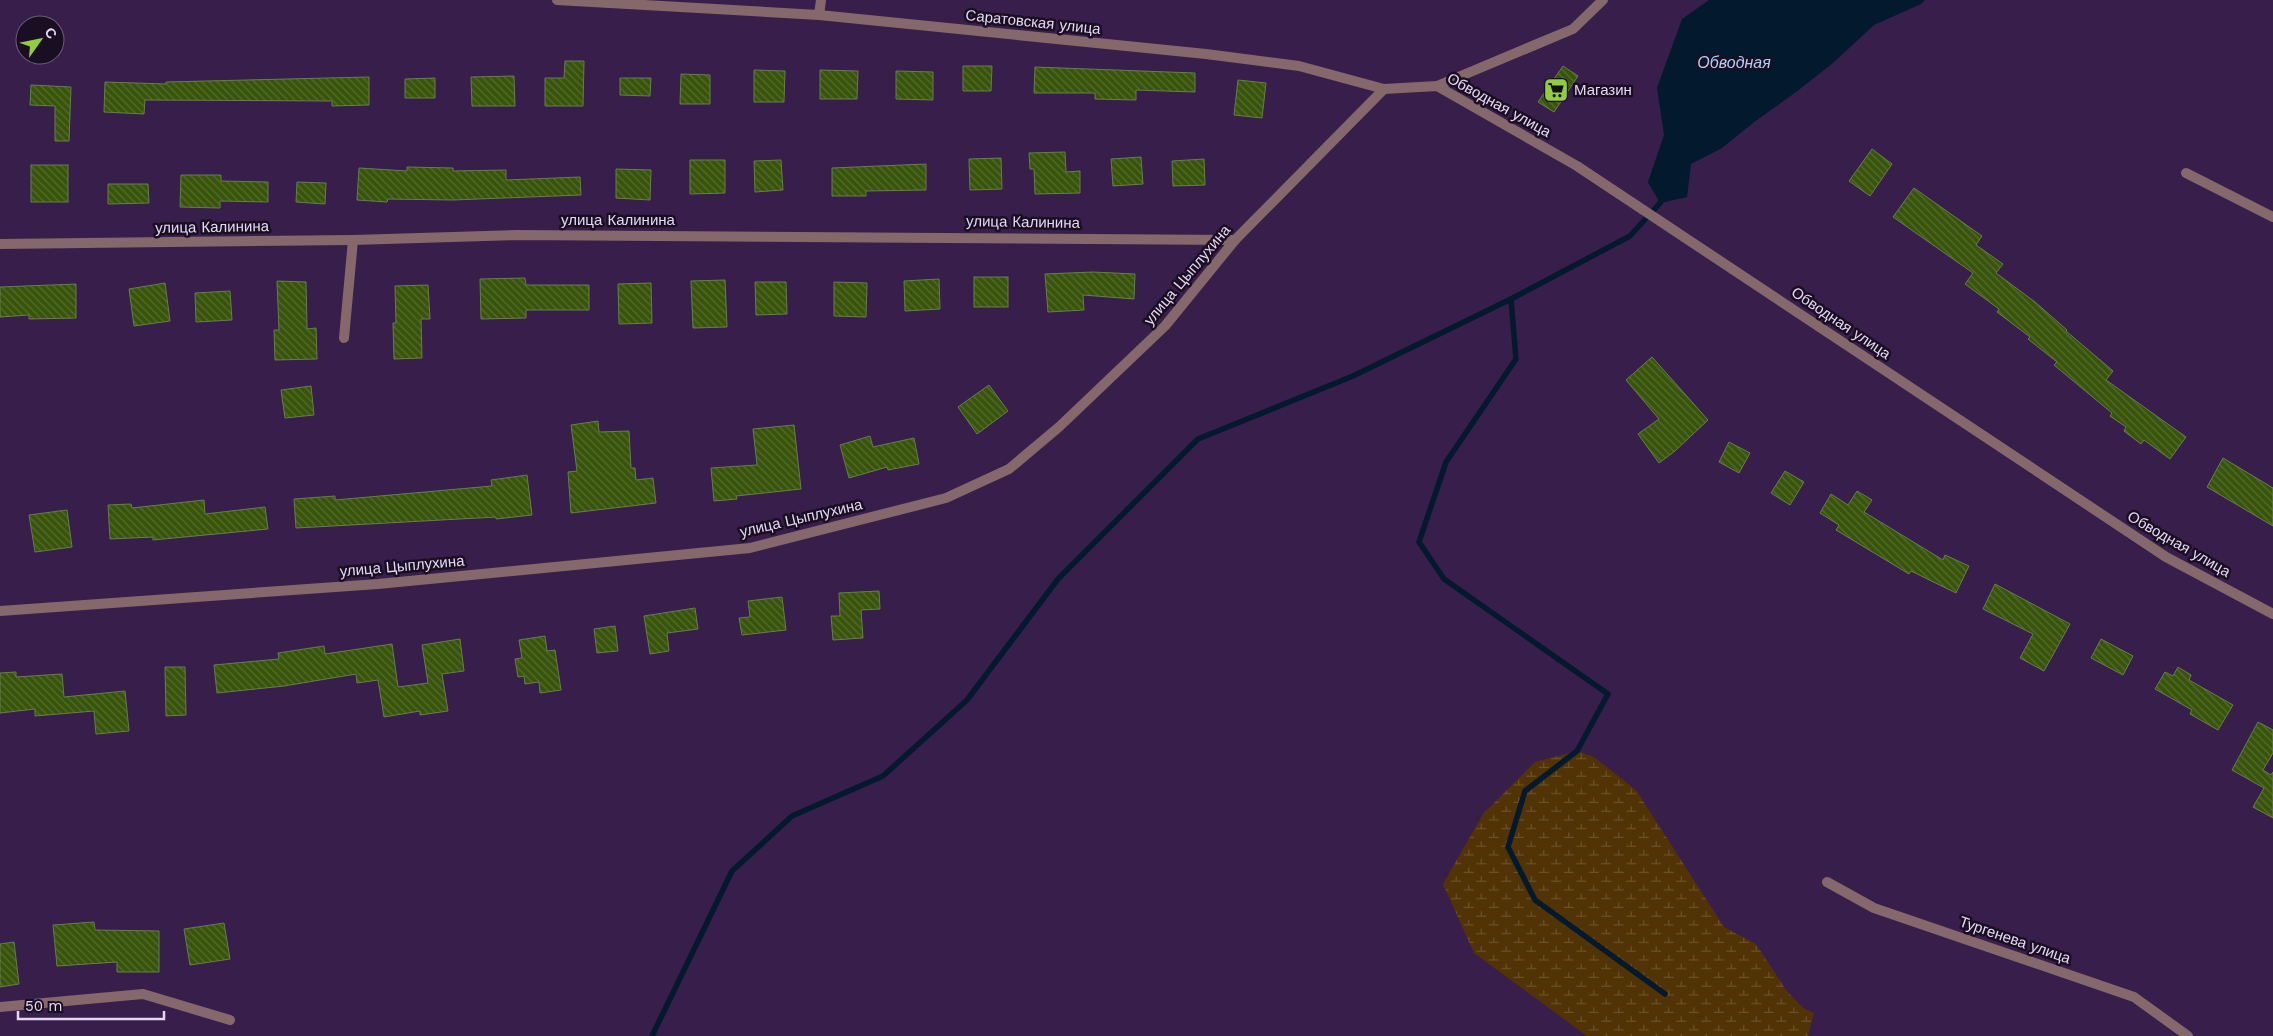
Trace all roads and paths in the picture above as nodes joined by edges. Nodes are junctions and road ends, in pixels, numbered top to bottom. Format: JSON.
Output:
{"nodes":[{"id":1,"x":557,"y":0,"type":"edge"},
{"id":2,"x":821,"y":0,"type":"edge"},
{"id":3,"x":1604,"y":0,"type":"edge"},
{"id":4,"x":819,"y":15,"type":"junction"},
{"id":5,"x":1437,"y":86,"type":"junction"},
{"id":6,"x":1384,"y":90,"type":"junction"},
{"id":7,"x":2186,"y":173,"type":"dead end"},
{"id":8,"x":2273,"y":217,"type":"edge"},
{"id":9,"x":353,"y":240,"type":"junction"},
{"id":10,"x":1235,"y":240,"type":"junction"},
{"id":11,"x":0,"y":244,"type":"edge"},
{"id":12,"x":344,"y":338,"type":"dead end"},
{"id":13,"x":0,"y":611,"type":"edge"},
{"id":14,"x":2273,"y":614,"type":"edge"},
{"id":15,"x":1827,"y":882,"type":"dead end"},
{"id":16,"x":0,"y":1007,"type":"edge"},
{"id":17,"x":230,"y":1020,"type":"dead end"},
{"id":18,"x":2188,"y":1036,"type":"edge"}],
"edges":[{"from":1,"to":4,"type":"street","name":"Саратовская улица"},
{"from":2,"to":4,"type":"street"},
{"from":3,"to":5,"type":"street"},
{"from":4,"to":6,"type":"street","name":"Саратовская улица"},
{"from":5,"to":6,"type":"street","name":"Обводная улица"},
{"from":5,"to":14,"type":"street","name":"Обводная улица"},
{"from":6,"to":10,"type":"street","name":"улица Цыплухина"},
{"from":7,"to":8,"type":"street"},
{"from":9,"to":10,"type":"street","name":"улица Калинина"},
{"from":9,"to":11,"type":"street","name":"улица Калинина"},
{"from":9,"to":12,"type":"street"},
{"from":10,"to":13,"type":"street","name":"улица Цыплухина"},
{"from":15,"to":18,"type":"street","name":"Тургенева улица"},
{"from":16,"to":17,"type":"street"}]}
